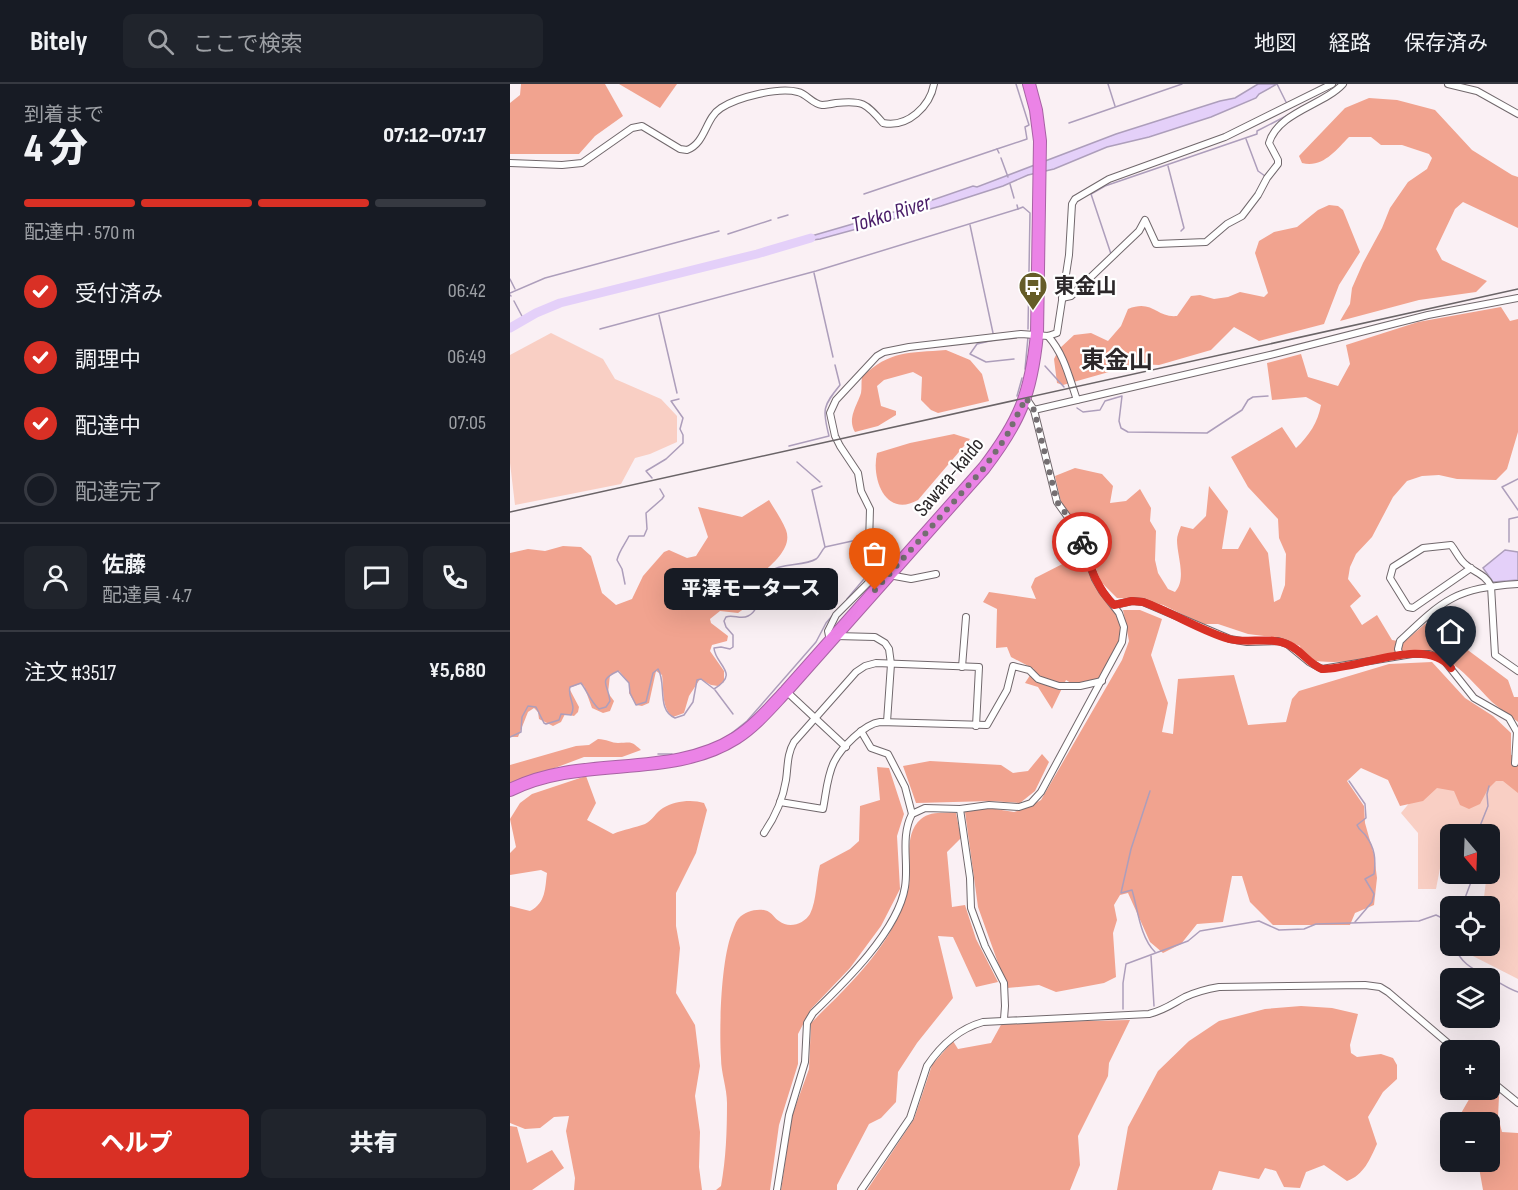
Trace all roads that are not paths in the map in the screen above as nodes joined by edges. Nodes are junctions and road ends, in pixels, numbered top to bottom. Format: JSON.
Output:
{"nodes":[{"id":1,"x":934,"y":84,"type":"edge"},
{"id":2,"x":1029,"y":84,"type":"edge"},
{"id":3,"x":1332,"y":84,"type":"edge"},
{"id":4,"x":1342,"y":84,"type":"edge"},
{"id":5,"x":1448,"y":84,"type":"edge"},
{"id":6,"x":1518,"y":114,"type":"edge"},
{"id":7,"x":510,"y":163,"type":"edge"},
{"id":8,"x":1062,"y":298,"type":"junction"},
{"id":9,"x":1518,"y":298,"type":"edge"},
{"id":10,"x":1042,"y":335,"type":"junction"},
{"id":11,"x":1026,"y":398,"type":"junction"},
{"id":12,"x":1077,"y":400,"type":"junction"},
{"id":13,"x":1034,"y":410,"type":"junction"},
{"id":14,"x":1471,"y":568,"type":"junction"},
{"id":15,"x":936,"y":574,"type":"dead end"},
{"id":16,"x":889,"y":575,"type":"junction"},
{"id":17,"x":1518,"y":584,"type":"edge"},
{"id":18,"x":1491,"y":586,"type":"junction"},
{"id":19,"x":1114,"y":605,"type":"junction"},
{"id":20,"x":966,"y":617,"type":"dead end"},
{"id":21,"x":832,"y":639,"type":"junction"},
{"id":22,"x":1400,"y":656,"type":"junction"},
{"id":23,"x":891,"y":664,"type":"junction"},
{"id":24,"x":962,"y":667,"type":"junction"},
{"id":25,"x":1518,"y":671,"type":"edge"},
{"id":26,"x":1102,"y":681,"type":"junction"},
{"id":27,"x":786,"y":692,"type":"junction"},
{"id":28,"x":814,"y":718,"type":"junction"},
{"id":29,"x":887,"y":722,"type":"junction"},
{"id":30,"x":976,"y":726,"type":"junction"},
{"id":31,"x":861,"y":730,"type":"junction"},
{"id":32,"x":846,"y":747,"type":"junction"},
{"id":33,"x":1515,"y":763,"type":"dead end"},
{"id":34,"x":510,"y":790,"type":"edge"},
{"id":35,"x":780,"y":802,"type":"junction"},
{"id":36,"x":960,"y":808,"type":"junction"},
{"id":37,"x":912,"y":814,"type":"junction"},
{"id":38,"x":764,"y":833,"type":"dead end"},
{"id":39,"x":1004,"y":1019,"type":"junction"},
{"id":40,"x":1444,"y":1040,"type":"edge"},
{"id":41,"x":1500,"y":1088,"type":"edge"},
{"id":42,"x":1518,"y":1103,"type":"edge"},
{"id":43,"x":777,"y":1190,"type":"edge"},
{"id":44,"x":861,"y":1190,"type":"edge"}],
"edges":[{"from":1,"to":7,"type":"street"},
{"from":2,"to":10,"type":"highway","name":"Sawara-kaido"},
{"from":3,"to":8,"type":"street"},
{"from":4,"to":8,"type":"street"},
{"from":5,"to":6,"type":"street"},
{"from":8,"to":10,"type":"street"},
{"from":9,"to":12,"type":"street"},
{"from":10,"to":11,"type":"highway","name":"Sawara-kaido"},
{"from":10,"to":12,"type":"street"},
{"from":10,"to":21,"type":"street"},
{"from":11,"to":13,"type":"street"},
{"from":11,"to":16,"type":"highway","name":"Sawara-kaido"},
{"from":12,"to":13,"type":"street"},
{"from":13,"to":19,"type":"street"},
{"from":14,"to":14,"type":"street"},
{"from":14,"to":18,"type":"street"},
{"from":15,"to":16,"type":"street"},
{"from":16,"to":21,"type":"highway","name":"Sawara-kaido"},
{"from":17,"to":18,"type":"street"},
{"from":18,"to":22,"type":"street"},
{"from":18,"to":25,"type":"street"},
{"from":19,"to":22,"type":"street"},
{"from":19,"to":26,"type":"street"},
{"from":20,"to":24,"type":"street"},
{"from":21,"to":23,"type":"street"},
{"from":21,"to":27,"type":"highway","name":"Sawara-kaido"},
{"from":22,"to":33,"type":"street"},
{"from":23,"to":24,"type":"street"},
{"from":23,"to":28,"type":"street"},
{"from":23,"to":29,"type":"street"},
{"from":24,"to":30,"type":"street"},
{"from":26,"to":30,"type":"street"},
{"from":26,"to":36,"type":"street"},
{"from":27,"to":28,"type":"street"},
{"from":27,"to":34,"type":"highway","name":"Sawara-kaido"},
{"from":28,"to":32,"type":"street"},
{"from":28,"to":35,"type":"street"},
{"from":29,"to":30,"type":"street"},
{"from":29,"to":31,"type":"street"},
{"from":31,"to":32,"type":"street"},
{"from":31,"to":37,"type":"street"},
{"from":32,"to":35,"type":"street"},
{"from":35,"to":38,"type":"street"},
{"from":36,"to":37,"type":"street"},
{"from":36,"to":39,"type":"street"},
{"from":37,"to":43,"type":"street"},
{"from":39,"to":40,"type":"street"},
{"from":39,"to":44,"type":"street"},
{"from":41,"to":42,"type":"street"}]}
